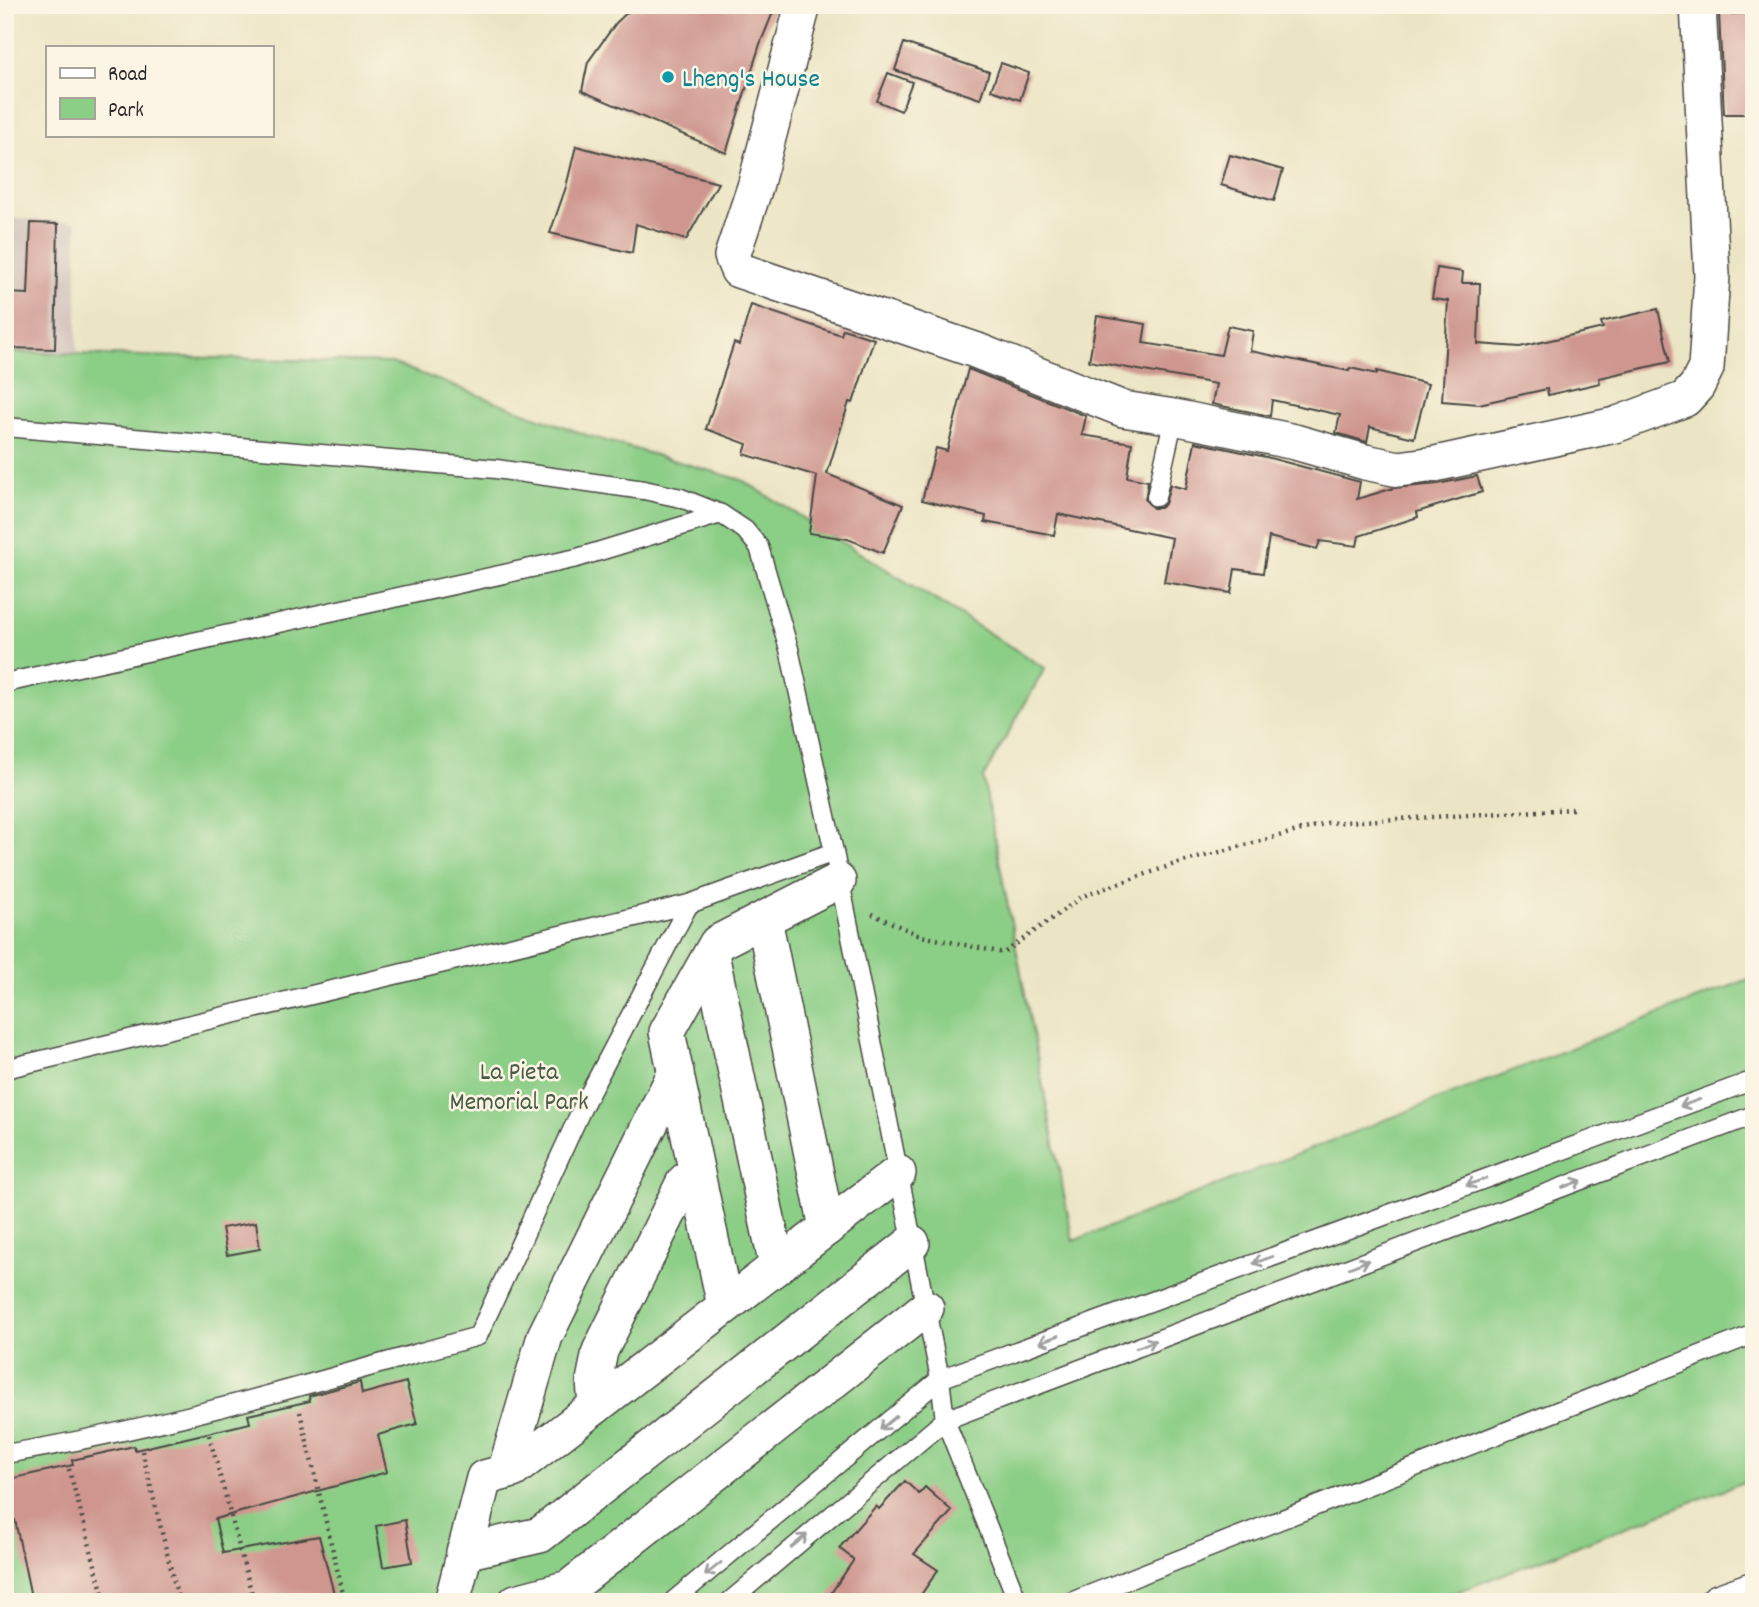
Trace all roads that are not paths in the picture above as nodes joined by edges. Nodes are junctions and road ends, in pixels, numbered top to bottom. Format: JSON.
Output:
{"nodes":[{"id":1,"x":803,"y":5,"type":"edge"},
{"id":2,"x":1698,"y":5,"type":"edge"},
{"id":3,"x":1174,"y":417,"type":"junction"},
{"id":4,"x":5,"y":426,"type":"edge"},
{"id":5,"x":1156,"y":496,"type":"dead end"},
{"id":6,"x":721,"y":514,"type":"junction"},
{"id":7,"x":5,"y":683,"type":"edge"},
{"id":8,"x":838,"y":878,"type":"junction"},
{"id":9,"x":689,"y":904,"type":"junction"},
{"id":10,"x":764,"y":919,"type":"junction"},
{"id":11,"x":710,"y":954,"type":"junction"},
{"id":12,"x":5,"y":1069,"type":"edge"},
{"id":13,"x":676,"y":1072,"type":"junction"},
{"id":14,"x":1754,"y":1080,"type":"edge"},
{"id":15,"x":1754,"y":1115,"type":"edge"},
{"id":16,"x":696,"y":1171,"type":"junction"},
{"id":17,"x":898,"y":1173,"type":"junction"},
{"id":18,"x":827,"y":1227,"type":"junction"},
{"id":19,"x":912,"y":1243,"type":"junction"},
{"id":20,"x":715,"y":1254,"type":"junction"},
{"id":21,"x":777,"y":1266,"type":"junction"},
{"id":22,"x":725,"y":1306,"type":"junction"},
{"id":23,"x":926,"y":1308,"type":"junction"},
{"id":24,"x":1754,"y":1334,"type":"edge"},
{"id":25,"x":676,"y":1344,"type":"junction"},
{"id":26,"x":940,"y":1379,"type":"junction"},
{"id":27,"x":596,"y":1406,"type":"junction"},
{"id":28,"x":945,"y":1420,"type":"junction"},
{"id":29,"x":5,"y":1454,"type":"edge"},
{"id":30,"x":505,"y":1472,"type":"junction"},
{"id":31,"x":464,"y":1552,"type":"junction"},
{"id":32,"x":1754,"y":1588,"type":"edge"},
{"id":33,"x":452,"y":1602,"type":"edge"},
{"id":34,"x":516,"y":1602,"type":"edge"},
{"id":35,"x":672,"y":1602,"type":"edge"},
{"id":36,"x":729,"y":1602,"type":"edge"},
{"id":37,"x":1018,"y":1602,"type":"edge"},
{"id":38,"x":1071,"y":1602,"type":"edge"},
{"id":39,"x":1718,"y":1602,"type":"edge"}],
"edges":[{"from":1,"to":3,"type":"street"},
{"from":2,"to":3,"type":"street"},
{"from":3,"to":5,"type":"lane"},
{"from":4,"to":6,"type":"lane"},
{"from":6,"to":7,"type":"lane"},
{"from":6,"to":8,"type":"lane"},
{"from":8,"to":9,"type":"lane"},
{"from":8,"to":10,"type":"street"},
{"from":8,"to":17,"type":"lane"},
{"from":9,"to":12,"type":"lane"},
{"from":9,"to":29,"type":"lane"},
{"from":10,"to":11,"type":"street"},
{"from":10,"to":18,"type":"street"},
{"from":11,"to":13,"type":"street"},
{"from":11,"to":21,"type":"street"},
{"from":13,"to":16,"type":"street"},
{"from":13,"to":30,"type":"street"},
{"from":14,"to":26,"type":"lane","one_way":true},
{"from":28,"to":15,"type":"lane","one_way":true},
{"from":16,"to":20,"type":"street"},
{"from":16,"to":27,"type":"street"},
{"from":17,"to":18,"type":"street"},
{"from":17,"to":19,"type":"lane"},
{"from":18,"to":21,"type":"street"},
{"from":19,"to":23,"type":"lane"},
{"from":19,"to":31,"type":"street"},
{"from":20,"to":22,"type":"street"},
{"from":20,"to":25,"type":"street"},
{"from":21,"to":22,"type":"street"},
{"from":22,"to":25,"type":"street"},
{"from":23,"to":26,"type":"lane"},
{"from":23,"to":34,"type":"street"},
{"from":24,"to":38,"type":"lane"},
{"from":25,"to":27,"type":"street"},
{"from":26,"to":28,"type":"lane"},
{"from":26,"to":35,"type":"lane","one_way":true},
{"from":27,"to":30,"type":"street"},
{"from":36,"to":28,"type":"lane","one_way":true},
{"from":28,"to":37,"type":"lane"},
{"from":30,"to":31,"type":"street"},
{"from":31,"to":33,"type":"street"},
{"from":32,"to":39,"type":"street"}]}
